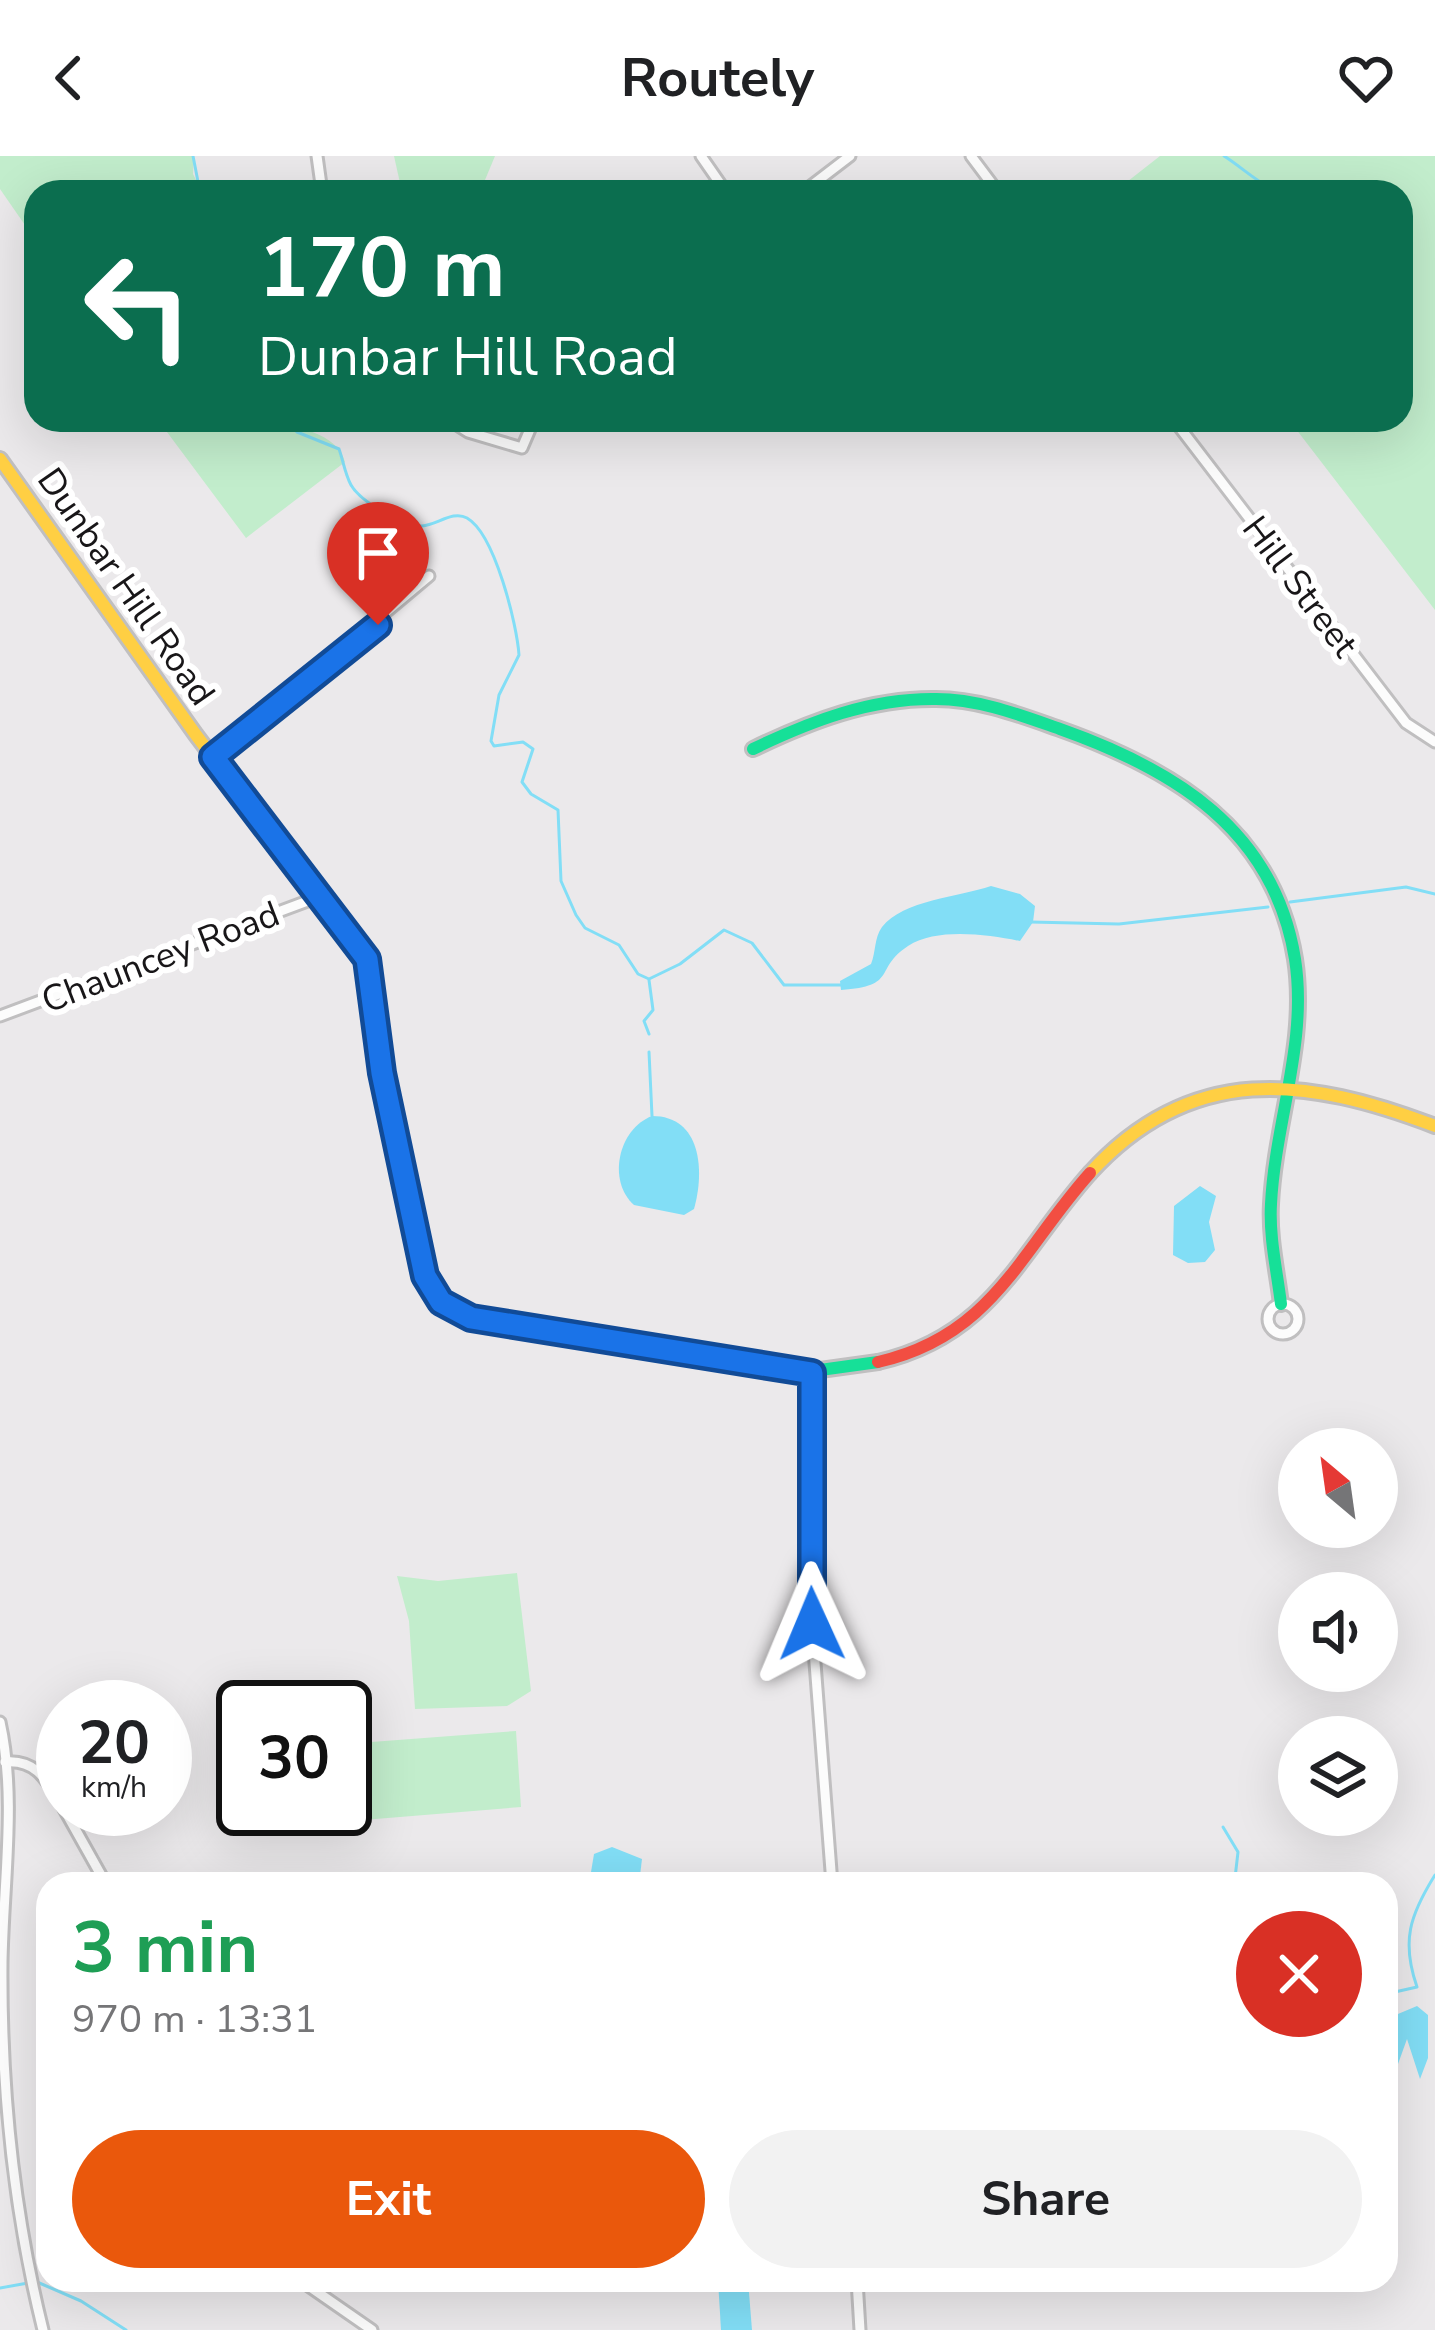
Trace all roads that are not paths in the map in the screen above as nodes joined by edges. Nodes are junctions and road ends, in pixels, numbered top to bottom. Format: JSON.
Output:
{"nodes":[{"id":1,"x":850,"y":156,"type":"edge"},
{"id":2,"x":819,"y":180,"type":"edge"},
{"id":3,"x":467,"y":432,"type":"edge"},
{"id":4,"x":529,"y":432,"type":"edge"},
{"id":5,"x":1183,"y":432,"type":"edge"},
{"id":6,"x":0,"y":459,"type":"edge"},
{"id":7,"x":429,"y":576,"type":"dead end"},
{"id":8,"x":1435,"y":742,"type":"edge"},
{"id":9,"x":753,"y":749,"type":"dead end"},
{"id":10,"x":213,"y":757,"type":"junction"},
{"id":11,"x":321,"y":896,"type":"junction"},
{"id":12,"x":0,"y":1016,"type":"edge"},
{"id":13,"x":1288,"y":1085,"type":"junction"},
{"id":14,"x":1435,"y":1126,"type":"edge"},
{"id":15,"x":1280,"y":1304,"type":"dead end"},
{"id":16,"x":812,"y":1373,"type":"junction"},
{"id":17,"x":0,"y":1722,"type":"edge"},
{"id":18,"x":5,"y":1762,"type":"junction"},
{"id":19,"x":36,"y":1769,"type":"edge"},
{"id":20,"x":79,"y":1836,"type":"edge"},
{"id":21,"x":99,"y":1872,"type":"edge"},
{"id":22,"x":831,"y":1872,"type":"edge"},
{"id":23,"x":317,"y":2292,"type":"edge"},
{"id":24,"x":858,"y":2292,"type":"edge"},
{"id":25,"x":43,"y":2330,"type":"edge"},
{"id":26,"x":372,"y":2330,"type":"edge"},
{"id":27,"x":860,"y":2330,"type":"edge"}],
"edges":[{"from":1,"to":2,"type":"street"},
{"from":3,"to":4,"type":"street"},
{"from":5,"to":8,"type":"street","name":"Hill Street"},
{"from":6,"to":10,"type":"street","name":"Dunbar Hill Road"},
{"from":7,"to":10,"type":"street"},
{"from":9,"to":13,"type":"street"},
{"from":10,"to":11,"type":"street","name":"Dunbar Hill Road"},
{"from":11,"to":12,"type":"street","name":"Chauncey Road"},
{"from":11,"to":16,"type":"street","name":"Dunbar Hill Road"},
{"from":13,"to":14,"type":"street"},
{"from":13,"to":15,"type":"street"},
{"from":13,"to":16,"type":"street"},
{"from":16,"to":22,"type":"street"},
{"from":17,"to":18,"type":"street"},
{"from":18,"to":19,"type":"street"},
{"from":18,"to":25,"type":"street"},
{"from":20,"to":21,"type":"street"},
{"from":23,"to":26,"type":"street"},
{"from":24,"to":27,"type":"street"}]}
